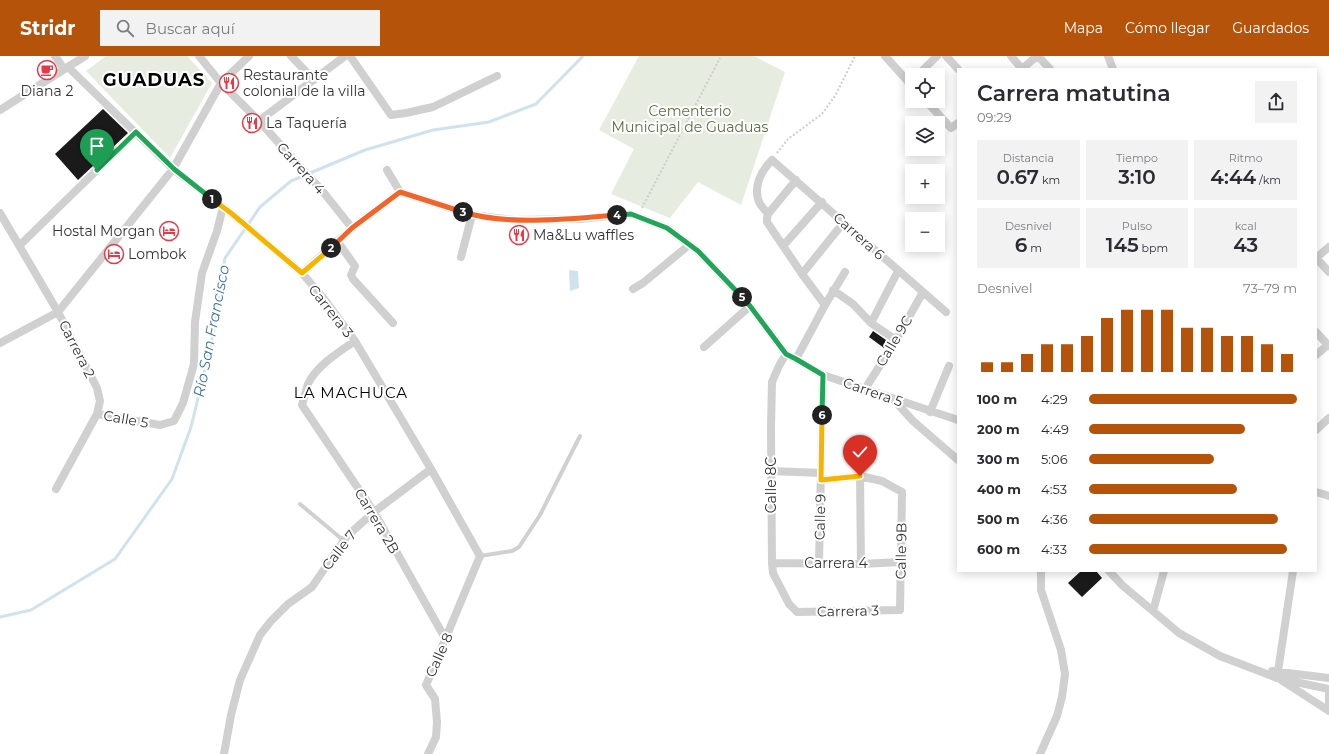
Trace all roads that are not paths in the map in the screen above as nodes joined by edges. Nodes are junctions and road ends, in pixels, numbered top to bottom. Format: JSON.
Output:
{"nodes":[{"id":1,"x":55,"y":56,"type":"edge"},
{"id":2,"x":85,"y":56,"type":"edge"},
{"id":3,"x":199,"y":56,"type":"edge"},
{"id":4,"x":249,"y":56,"type":"edge"},
{"id":5,"x":291,"y":56,"type":"edge"},
{"id":6,"x":345,"y":56,"type":"edge"},
{"id":7,"x":350,"y":56,"type":"edge"},
{"id":8,"x":885,"y":56,"type":"edge"},
{"id":9,"x":937,"y":56,"type":"edge"},
{"id":10,"x":946,"y":56,"type":"edge"},
{"id":11,"x":1011,"y":56,"type":"edge"},
{"id":12,"x":1038,"y":56,"type":"edge"},
{"id":13,"x":1108,"y":56,"type":"edge"},
{"id":14,"x":66,"y":68,"type":"junction"},
{"id":15,"x":925,"y":68,"type":"edge"},
{"id":16,"x":957,"y":68,"type":"edge"},
{"id":17,"x":1021,"y":68,"type":"edge"},
{"id":18,"x":1023,"y":68,"type":"edge"},
{"id":19,"x":1049,"y":68,"type":"edge"},
{"id":20,"x":1113,"y":68,"type":"edge"},
{"id":21,"x":497,"y":76,"type":"dead end"},
{"id":22,"x":905,"y":77,"type":"edge"},
{"id":23,"x":314,"y":80,"type":"junction"},
{"id":24,"x":221,"y":83,"type":"junction"},
{"id":25,"x":934,"y":108,"type":"edge"},
{"id":26,"x":0,"y":110,"type":"edge"},
{"id":27,"x":259,"y":121,"type":"junction"},
{"id":28,"x":955,"y":125,"type":"edge"},
{"id":29,"x":136,"y":132,"type":"junction"},
{"id":30,"x":174,"y":169,"type":"junction"},
{"id":31,"x":387,"y":170,"type":"dead end"},
{"id":32,"x":796,"y":180,"type":"junction"},
{"id":33,"x":400,"y":192,"type":"junction"},
{"id":34,"x":822,"y":202,"type":"junction"},
{"id":35,"x":223,"y":207,"type":"junction"},
{"id":36,"x":0,"y":213,"type":"edge"},
{"id":37,"x":472,"y":215,"type":"junction"},
{"id":38,"x":768,"y":218,"type":"junction"},
{"id":39,"x":844,"y":222,"type":"junction"},
{"id":40,"x":352,"y":228,"type":"junction"},
{"id":41,"x":338,"y":242,"type":"junction"},
{"id":42,"x":20,"y":245,"type":"junction"},
{"id":43,"x":689,"y":245,"type":"junction"},
{"id":44,"x":783,"y":246,"type":"junction"},
{"id":45,"x":1329,"y":247,"type":"edge"},
{"id":46,"x":461,"y":257,"type":"dead end"},
{"id":47,"x":1317,"y":257,"type":"edge"},
{"id":48,"x":1317,"y":259,"type":"edge"},
{"id":49,"x":898,"y":271,"type":"junction"},
{"id":50,"x":846,"y":272,"type":"dead end"},
{"id":51,"x":1329,"y":272,"type":"edge"},
{"id":52,"x":302,"y":273,"type":"junction"},
{"id":53,"x":802,"y":274,"type":"junction"},
{"id":54,"x":634,"y":289,"type":"dead end"},
{"id":55,"x":833,"y":290,"type":"junction"},
{"id":56,"x":923,"y":292,"type":"junction"},
{"id":57,"x":825,"y":305,"type":"junction"},
{"id":58,"x":750,"y":306,"type":"junction"},
{"id":59,"x":58,"y":312,"type":"junction"},
{"id":60,"x":946,"y":312,"type":"dead end"},
{"id":61,"x":393,"y":323,"type":"dead end"},
{"id":62,"x":871,"y":323,"type":"junction"},
{"id":63,"x":1317,"y":333,"type":"edge"},
{"id":64,"x":896,"y":340,"type":"junction"},
{"id":65,"x":355,"y":341,"type":"junction"},
{"id":66,"x":0,"y":343,"type":"edge"},
{"id":67,"x":1328,"y":346,"type":"edge"},
{"id":68,"x":704,"y":348,"type":"dead end"},
{"id":69,"x":786,"y":354,"type":"junction"},
{"id":70,"x":1317,"y":354,"type":"edge"},
{"id":71,"x":796,"y":359,"type":"junction"},
{"id":72,"x":949,"y":366,"type":"dead end"},
{"id":73,"x":823,"y":375,"type":"junction"},
{"id":74,"x":865,"y":389,"type":"junction"},
{"id":75,"x":893,"y":399,"type":"junction"},
{"id":76,"x":930,"y":412,"type":"junction"},
{"id":77,"x":97,"y":414,"type":"junction"},
{"id":78,"x":957,"y":420,"type":"edge"},
{"id":79,"x":1328,"y":420,"type":"edge"},
{"id":80,"x":1317,"y":429,"type":"edge"},
{"id":81,"x":580,"y":436,"type":"dead end"},
{"id":82,"x":957,"y":459,"type":"edge"},
{"id":83,"x":431,"y":468,"type":"junction"},
{"id":84,"x":771,"y":471,"type":"junction"},
{"id":85,"x":821,"y":476,"type":"junction"},
{"id":86,"x":860,"y":476,"type":"junction"},
{"id":87,"x":56,"y":489,"type":"dead end"},
{"id":88,"x":1317,"y":492,"type":"edge"},
{"id":89,"x":1329,"y":496,"type":"edge"},
{"id":90,"x":300,"y":504,"type":"dead end"},
{"id":91,"x":374,"y":512,"type":"junction"},
{"id":92,"x":343,"y":540,"type":"junction"},
{"id":93,"x":480,"y":556,"type":"junction"},
{"id":94,"x":901,"y":562,"type":"junction"},
{"id":95,"x":772,"y":564,"type":"junction"},
{"id":96,"x":819,"y":564,"type":"junction"},
{"id":97,"x":861,"y":564,"type":"junction"},
{"id":98,"x":1041,"y":572,"type":"edge"},
{"id":99,"x":1110,"y":572,"type":"edge"},
{"id":100,"x":1164,"y":572,"type":"edge"},
{"id":101,"x":1293,"y":572,"type":"edge"},
{"id":102,"x":900,"y":610,"type":"joint"},
{"id":103,"x":1153,"y":611,"type":"junction"},
{"id":104,"x":797,"y":612,"type":"joint"},
{"id":105,"x":446,"y":640,"type":"junction"},
{"id":106,"x":1277,"y":674,"type":"junction"},
{"id":107,"x":1329,"y":678,"type":"edge"},
{"id":108,"x":1329,"y":689,"type":"edge"},
{"id":109,"x":1329,"y":694,"type":"edge"},
{"id":110,"x":1329,"y":711,"type":"edge"},
{"id":111,"x":224,"y":754,"type":"edge"},
{"id":112,"x":428,"y":754,"type":"edge"},
{"id":113,"x":1040,"y":754,"type":"edge"}],
"edges":[{"from":1,"to":14,"type":"street","name":"Carrera 3"},
{"from":2,"to":14,"type":"street"},
{"from":3,"to":24,"type":"street","name":"Carrera 4"},
{"from":4,"to":24,"type":"street"},
{"from":5,"to":23,"type":"street"},
{"from":6,"to":23,"type":"street"},
{"from":7,"to":21,"type":"street"},
{"from":8,"to":22,"type":"street"},
{"from":9,"to":15,"type":"street"},
{"from":10,"to":16,"type":"street"},
{"from":11,"to":17,"type":"street"},
{"from":12,"to":18,"type":"street"},
{"from":12,"to":19,"type":"street"},
{"from":13,"to":20,"type":"street"},
{"from":14,"to":26,"type":"street"},
{"from":14,"to":29,"type":"street","name":"Carrera 3"},
{"from":23,"to":27,"type":"street"},
{"from":24,"to":27,"type":"street","name":"Carrera 4"},
{"from":24,"to":30,"type":"street"},
{"from":25,"to":28,"type":"street"},
{"from":27,"to":40,"type":"street","name":"Carrera 4"},
{"from":29,"to":30,"type":"street","name":"Carrera 3"},
{"from":29,"to":42,"type":"street"},
{"from":30,"to":35,"type":"street","name":"Carrera 3"},
{"from":30,"to":59,"type":"street"},
{"from":31,"to":33,"type":"street"},
{"from":32,"to":34,"type":"street","name":"Carrera 6"},
{"from":32,"to":38,"type":"street"},
{"from":32,"to":38,"type":"street","name":"Carrera 6"},
{"from":33,"to":37,"type":"street","name":"Carrera 5"},
{"from":33,"to":40,"type":"street"},
{"from":34,"to":39,"type":"street","name":"Carrera 6"},
{"from":34,"to":44,"type":"street"},
{"from":35,"to":52,"type":"street","name":"Carrera 3"},
{"from":35,"to":77,"type":"street","name":"Calle 5"},
{"from":36,"to":42,"type":"street","name":"Carrera 2"},
{"from":37,"to":43,"type":"street","name":"Carrera 5"},
{"from":37,"to":46,"type":"street"},
{"from":38,"to":44,"type":"street"},
{"from":39,"to":49,"type":"street","name":"Carrera 6"},
{"from":39,"to":53,"type":"street"},
{"from":40,"to":41,"type":"street"},
{"from":41,"to":52,"type":"street"},
{"from":41,"to":61,"type":"street"},
{"from":42,"to":59,"type":"street","name":"Carrera 2"},
{"from":43,"to":54,"type":"street"},
{"from":43,"to":58,"type":"street","name":"Carrera 5"},
{"from":44,"to":53,"type":"street"},
{"from":45,"to":47,"type":"street"},
{"from":48,"to":51,"type":"street"},
{"from":49,"to":56,"type":"street","name":"Carrera 6"},
{"from":49,"to":62,"type":"street"},
{"from":50,"to":55,"type":"street"},
{"from":52,"to":65,"type":"street","name":"Carrera 3"},
{"from":53,"to":57,"type":"street"},
{"from":55,"to":57,"type":"street"},
{"from":55,"to":62,"type":"street"},
{"from":56,"to":60,"type":"street","name":"Carrera 6"},
{"from":56,"to":64,"type":"street","name":"Calle 9C"},
{"from":57,"to":71,"type":"street"},
{"from":58,"to":68,"type":"street"},
{"from":58,"to":69,"type":"street","name":"Carrera 5"},
{"from":59,"to":66,"type":"street"},
{"from":59,"to":77,"type":"street","name":"Carrera 2"},
{"from":62,"to":64,"type":"street"},
{"from":63,"to":67,"type":"street"},
{"from":64,"to":74,"type":"street","name":"Calle 9C"},
{"from":65,"to":83,"type":"street","name":"Carrera 3"},
{"from":65,"to":91,"type":"street","name":"Carrera 2B"},
{"from":67,"to":70,"type":"street"},
{"from":69,"to":71,"type":"street","name":"Carrera 5"},
{"from":69,"to":84,"type":"street","name":"Calle 8C"},
{"from":71,"to":73,"type":"street","name":"Carrera 5"},
{"from":72,"to":76,"type":"street"},
{"from":73,"to":74,"type":"street","name":"Carrera 5"},
{"from":73,"to":85,"type":"street","name":"Calle 9"},
{"from":74,"to":75,"type":"street","name":"Carrera 5"},
{"from":75,"to":76,"type":"street","name":"Carrera 5"},
{"from":75,"to":82,"type":"street"},
{"from":76,"to":78,"type":"street","name":"Carrera 5"},
{"from":77,"to":87,"type":"street","name":"Carrera 2"},
{"from":79,"to":80,"type":"street"},
{"from":81,"to":93,"type":"lane"},
{"from":83,"to":91,"type":"street","name":"Calle 7"},
{"from":83,"to":93,"type":"street","name":"Carrera 3"},
{"from":84,"to":85,"type":"street"},
{"from":84,"to":95,"type":"street","name":"Calle 8C"},
{"from":85,"to":86,"type":"street"},
{"from":85,"to":96,"type":"street","name":"Calle 9"},
{"from":86,"to":94,"type":"street","name":"Calle 9B"},
{"from":86,"to":97,"type":"street"},
{"from":88,"to":89,"type":"street"},
{"from":90,"to":92,"type":"lane"},
{"from":91,"to":92,"type":"street","name":"Calle 7"},
{"from":91,"to":105,"type":"street","name":"Carrera 2B"},
{"from":92,"to":111,"type":"street","name":"Calle 7"},
{"from":93,"to":105,"type":"street","name":"Calle 8"},
{"from":94,"to":97,"type":"street","name":"Carrera 4"},
{"from":94,"to":102,"type":"street","name":"Calle 9B"},
{"from":95,"to":96,"type":"street","name":"Carrera 4"},
{"from":95,"to":104,"type":"street","name":"Calle 8C"},
{"from":96,"to":97,"type":"street","name":"Carrera 4"},
{"from":98,"to":113,"type":"street"},
{"from":99,"to":103,"type":"street"},
{"from":100,"to":103,"type":"street"},
{"from":101,"to":106,"type":"street"},
{"from":102,"to":104,"type":"street","name":"Carrera 3"},
{"from":103,"to":106,"type":"street"},
{"from":105,"to":112,"type":"street","name":"Calle 8"},
{"from":106,"to":107,"type":"street"},
{"from":106,"to":108,"type":"street"},
{"from":106,"to":110,"type":"street"},
{"from":109,"to":110,"type":"street"}]}
